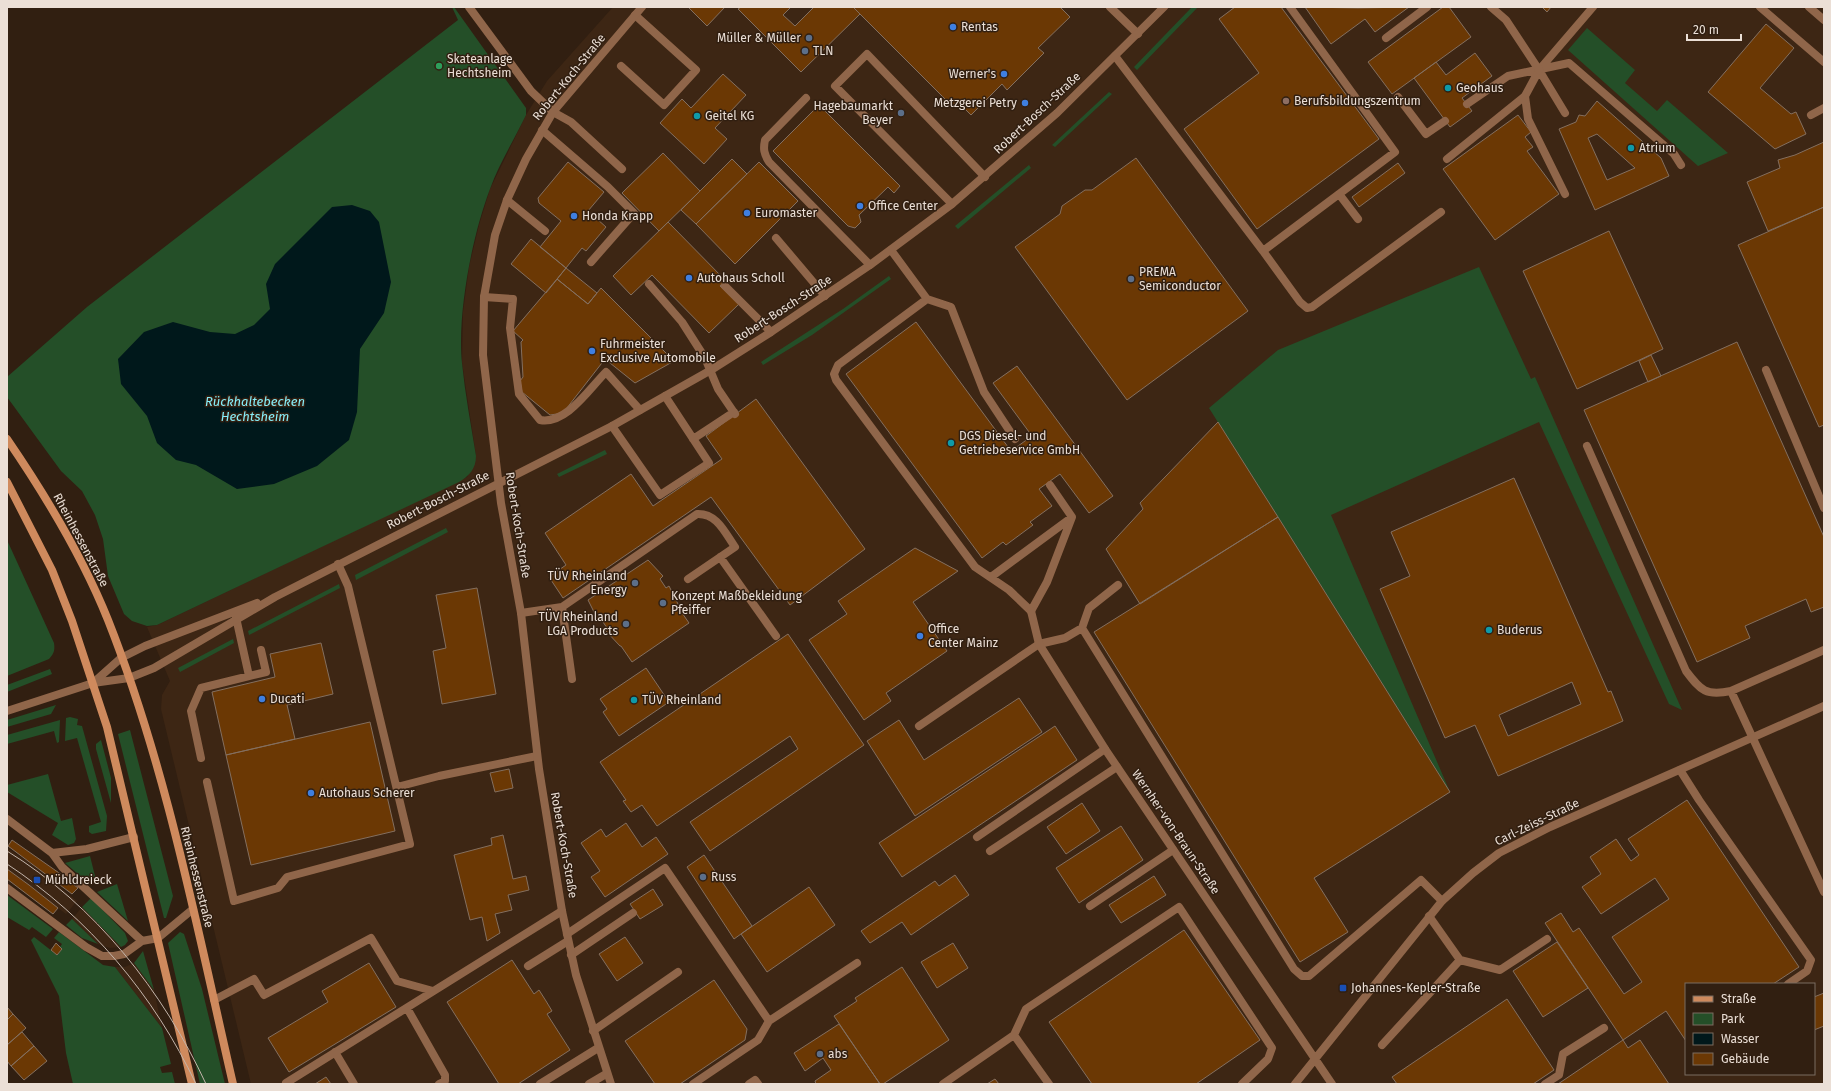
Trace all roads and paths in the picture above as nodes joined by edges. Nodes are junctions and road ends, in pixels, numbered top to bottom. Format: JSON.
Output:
{"nodes":[{"id":1,"x":469,"y":7,"type":"edge"},
{"id":2,"x":642,"y":7,"type":"edge"},
{"id":3,"x":1110,"y":7,"type":"edge"},
{"id":4,"x":1164,"y":7,"type":"edge"},
{"id":5,"x":1290,"y":7,"type":"edge"},
{"id":6,"x":1427,"y":7,"type":"edge"},
{"id":7,"x":1491,"y":7,"type":"edge"},
{"id":8,"x":1593,"y":7,"type":"edge"},
{"id":9,"x":1760,"y":7,"type":"edge"},
{"id":10,"x":1809,"y":7,"type":"edge"},
{"id":11,"x":635,"y":15,"type":"junction"},
{"id":12,"x":1824,"y":20,"type":"edge"},
{"id":13,"x":1138,"y":34,"type":"junction"},
{"id":14,"x":1386,"y":38,"type":"dead end"},
{"id":15,"x":1115,"y":56,"type":"junction"},
{"id":16,"x":1824,"y":62,"type":"edge"},
{"id":17,"x":621,"y":66,"type":"dead end"},
{"id":18,"x":1539,"y":70,"type":"junction"},
{"id":19,"x":1525,"y":96,"type":"junction"},
{"id":20,"x":1398,"y":97,"type":"dead end"},
{"id":21,"x":806,"y":98,"type":"dead end"},
{"id":22,"x":1467,"y":104,"type":"dead end"},
{"id":23,"x":1824,"y":108,"type":"edge"},
{"id":24,"x":553,"y":112,"type":"junction"},
{"id":25,"x":1564,"y":113,"type":"dead end"},
{"id":26,"x":1811,"y":115,"type":"dead end"},
{"id":27,"x":1445,"y":121,"type":"dead end"},
{"id":28,"x":542,"y":130,"type":"junction"},
{"id":29,"x":1447,"y":159,"type":"dead end"},
{"id":30,"x":1681,"y":165,"type":"dead end"},
{"id":31,"x":622,"y":169,"type":"dead end"},
{"id":32,"x":985,"y":177,"type":"junction"},
{"id":33,"x":1339,"y":194,"type":"junction"},
{"id":34,"x":1565,"y":194,"type":"dead end"},
{"id":35,"x":507,"y":200,"type":"junction"},
{"id":36,"x":952,"y":204,"type":"junction"},
{"id":37,"x":1441,"y":212,"type":"dead end"},
{"id":38,"x":1358,"y":219,"type":"dead end"},
{"id":39,"x":545,"y":231,"type":"dead end"},
{"id":40,"x":776,"y":238,"type":"dead end"},
{"id":41,"x":891,"y":250,"type":"junction"},
{"id":42,"x":1263,"y":251,"type":"junction"},
{"id":43,"x":591,"y":262,"type":"dead end"},
{"id":44,"x":870,"y":265,"type":"junction"},
{"id":45,"x":649,"y":284,"type":"dead end"},
{"id":46,"x":725,"y":286,"type":"dead end"},
{"id":47,"x":825,"y":296,"type":"junction"},
{"id":48,"x":484,"y":297,"type":"junction"},
{"id":49,"x":927,"y":299,"type":"junction"},
{"id":50,"x":771,"y":332,"type":"junction"},
{"id":51,"x":711,"y":370,"type":"junction"},
{"id":52,"x":1766,"y":370,"type":"dead end"},
{"id":53,"x":665,"y":396,"type":"junction"},
{"id":54,"x":640,"y":410,"type":"junction"},
{"id":55,"x":612,"y":426,"type":"junction"},
{"id":56,"x":7,"y":439,"type":"edge"},
{"id":57,"x":693,"y":439,"type":"junction"},
{"id":58,"x":1015,"y":439,"type":"dead end"},
{"id":59,"x":1587,"y":446,"type":"dead end"},
{"id":60,"x":7,"y":482,"type":"edge"},
{"id":61,"x":499,"y":483,"type":"junction"},
{"id":62,"x":1050,"y":485,"type":"dead end"},
{"id":63,"x":1824,"y":508,"type":"edge"},
{"id":64,"x":1072,"y":517,"type":"junction"},
{"id":65,"x":720,"y":558,"type":"junction"},
{"id":66,"x":338,"y":564,"type":"junction"},
{"id":67,"x":991,"y":577,"type":"junction"},
{"id":68,"x":688,"y":579,"type":"dead end"},
{"id":69,"x":1118,"y":585,"type":"dead end"},
{"id":70,"x":562,"y":607,"type":"junction"},
{"id":71,"x":1031,"y":611,"type":"junction"},
{"id":72,"x":521,"y":613,"type":"junction"},
{"id":73,"x":236,"y":615,"type":"junction"},
{"id":74,"x":1082,"y":628,"type":"junction"},
{"id":75,"x":776,"y":636,"type":"dead end"},
{"id":76,"x":1039,"y":644,"type":"junction"},
{"id":77,"x":260,"y":650,"type":"dead end"},
{"id":78,"x":1824,"y":650,"type":"edge"},
{"id":79,"x":121,"y":658,"type":"junction"},
{"id":80,"x":249,"y":676,"type":"junction"},
{"id":81,"x":129,"y":678,"type":"junction"},
{"id":82,"x":572,"y":679,"type":"dead end"},
{"id":83,"x":93,"y":683,"type":"junction"},
{"id":84,"x":1731,"y":692,"type":"junction"},
{"id":85,"x":1824,"y":706,"type":"edge"},
{"id":86,"x":7,"y":711,"type":"edge"},
{"id":87,"x":919,"y":726,"type":"dead end"},
{"id":88,"x":1752,"y":738,"type":"junction"},
{"id":89,"x":1105,"y":749,"type":"junction"},
{"id":90,"x":537,"y":756,"type":"junction"},
{"id":91,"x":201,"y":758,"type":"dead end"},
{"id":92,"x":1117,"y":767,"type":"junction"},
{"id":93,"x":1680,"y":770,"type":"junction"},
{"id":94,"x":207,"y":782,"type":"dead end"},
{"id":95,"x":397,"y":787,"type":"junction"},
{"id":96,"x":7,"y":819,"type":"edge"},
{"id":97,"x":134,"y":837,"type":"junction"},
{"id":98,"x":977,"y":837,"type":"dead end"},
{"id":99,"x":1173,"y":850,"type":"junction"},
{"id":100,"x":990,"y":851,"type":"dead end"},
{"id":101,"x":52,"y":853,"type":"junction"},
{"id":102,"x":7,"y":888,"type":"edge"},
{"id":103,"x":1824,"y":892,"type":"edge"},
{"id":104,"x":1442,"y":901,"type":"junction"},
{"id":105,"x":1090,"y":906,"type":"dead end"},
{"id":106,"x":193,"y":909,"type":"junction"},
{"id":107,"x":562,"y":911,"type":"junction"},
{"id":108,"x":633,"y":913,"type":"dead end"},
{"id":109,"x":1429,"y":916,"type":"junction"},
{"id":110,"x":568,"y":937,"type":"junction"},
{"id":111,"x":158,"y":938,"type":"junction"},
{"id":112,"x":1547,"y":938,"type":"dead end"},
{"id":113,"x":142,"y":941,"type":"junction"},
{"id":114,"x":571,"y":955,"type":"junction"},
{"id":115,"x":1460,"y":960,"type":"junction"},
{"id":116,"x":857,"y":963,"type":"dead end"},
{"id":117,"x":528,"y":966,"type":"dead end"},
{"id":118,"x":678,"y":972,"type":"dead end"},
{"id":119,"x":1789,"y":983,"type":"edge"},
{"id":120,"x":433,"y":991,"type":"junction"},
{"id":121,"x":214,"y":1000,"type":"junction"},
{"id":122,"x":407,"y":1008,"type":"junction"},
{"id":123,"x":769,"y":1021,"type":"junction"},
{"id":124,"x":1604,"y":1028,"type":"dead end"},
{"id":125,"x":593,"y":1031,"type":"junction"},
{"id":126,"x":1014,"y":1035,"type":"junction"},
{"id":127,"x":1382,"y":1044,"type":"dead end"},
{"id":128,"x":598,"y":1048,"type":"junction"},
{"id":129,"x":335,"y":1052,"type":"junction"},
{"id":130,"x":1315,"y":1060,"type":"junction"},
{"id":131,"x":606,"y":1074,"type":"junction"},
{"id":132,"x":286,"y":1083,"type":"edge"},
{"id":133,"x":192,"y":1084,"type":"edge"},
{"id":134,"x":233,"y":1084,"type":"edge"},
{"id":135,"x":354,"y":1084,"type":"edge"},
{"id":136,"x":439,"y":1084,"type":"edge"},
{"id":137,"x":540,"y":1084,"type":"edge"},
{"id":138,"x":589,"y":1084,"type":"edge"},
{"id":139,"x":611,"y":1084,"type":"edge"},
{"id":140,"x":693,"y":1084,"type":"edge"},
{"id":141,"x":749,"y":1084,"type":"edge"},
{"id":142,"x":758,"y":1084,"type":"edge"},
{"id":143,"x":943,"y":1084,"type":"edge"},
{"id":144,"x":1049,"y":1084,"type":"edge"},
{"id":145,"x":1242,"y":1084,"type":"edge"},
{"id":146,"x":1295,"y":1084,"type":"edge"},
{"id":147,"x":1332,"y":1084,"type":"edge"},
{"id":148,"x":1545,"y":1084,"type":"edge"}],
"edges":[{"from":1,"to":24,"type":"street"},
{"from":2,"to":11,"type":"street","name":"Robert-Koch-Straße"},
{"from":3,"to":13,"type":"street"},
{"from":4,"to":13,"type":"street","name":"Robert-Bosch-Straße"},
{"from":5,"to":33,"type":"street"},
{"from":6,"to":14,"type":"street"},
{"from":7,"to":18,"type":"street"},
{"from":8,"to":18,"type":"street"},
{"from":9,"to":16,"type":"street"},
{"from":10,"to":12,"type":"street"},
{"from":11,"to":17,"type":"street"},
{"from":11,"to":24,"type":"street","name":"Robert-Koch-Straße"},
{"from":13,"to":15,"type":"street","name":"Robert-Bosch-Straße"},
{"from":15,"to":32,"type":"street","name":"Robert-Bosch-Straße"},
{"from":15,"to":42,"type":"street"},
{"from":18,"to":19,"type":"street"},
{"from":18,"to":22,"type":"street"},
{"from":18,"to":25,"type":"street"},
{"from":18,"to":30,"type":"street"},
{"from":19,"to":29,"type":"street"},
{"from":19,"to":34,"type":"street"},
{"from":20,"to":27,"type":"street"},
{"from":21,"to":44,"type":"street"},
{"from":23,"to":26,"type":"street"},
{"from":24,"to":28,"type":"street","name":"Robert-Koch-Straße"},
{"from":24,"to":31,"type":"street"},
{"from":28,"to":35,"type":"street","name":"Robert-Koch-Straße"},
{"from":28,"to":43,"type":"street"},
{"from":32,"to":36,"type":"street","name":"Robert-Bosch-Straße"},
{"from":32,"to":36,"type":"street"},
{"from":33,"to":38,"type":"street"},
{"from":33,"to":42,"type":"street"},
{"from":35,"to":39,"type":"street"},
{"from":35,"to":48,"type":"street","name":"Robert-Koch-Straße"},
{"from":36,"to":41,"type":"street","name":"Robert-Bosch-Straße"},
{"from":37,"to":42,"type":"street"},
{"from":40,"to":47,"type":"street"},
{"from":41,"to":44,"type":"street","name":"Robert-Bosch-Straße"},
{"from":41,"to":49,"type":"street"},
{"from":44,"to":47,"type":"street","name":"Robert-Bosch-Straße"},
{"from":45,"to":51,"type":"street"},
{"from":46,"to":50,"type":"street"},
{"from":47,"to":50,"type":"street","name":"Robert-Bosch-Straße"},
{"from":48,"to":54,"type":"street"},
{"from":48,"to":61,"type":"street","name":"Robert-Koch-Straße"},
{"from":49,"to":58,"type":"street"},
{"from":49,"to":67,"type":"street"},
{"from":50,"to":51,"type":"street","name":"Robert-Bosch-Straße"},
{"from":51,"to":53,"type":"street","name":"Robert-Bosch-Straße"},
{"from":51,"to":57,"type":"street"},
{"from":52,"to":63,"type":"street"},
{"from":53,"to":54,"type":"street","name":"Robert-Bosch-Straße"},
{"from":53,"to":57,"type":"street"},
{"from":54,"to":55,"type":"street","name":"Robert-Bosch-Straße"},
{"from":55,"to":57,"type":"street"},
{"from":55,"to":61,"type":"street","name":"Robert-Bosch-Straße"},
{"from":56,"to":79,"type":"main road","name":"Rheinhessenstraße"},
{"from":59,"to":84,"type":"street"},
{"from":60,"to":83,"type":"main road"},
{"from":61,"to":66,"type":"street","name":"Robert-Bosch-Straße"},
{"from":61,"to":72,"type":"street","name":"Robert-Koch-Straße"},
{"from":62,"to":64,"type":"street"},
{"from":64,"to":67,"type":"street"},
{"from":64,"to":71,"type":"street"},
{"from":65,"to":68,"type":"street"},
{"from":65,"to":70,"type":"street"},
{"from":65,"to":75,"type":"street"},
{"from":66,"to":73,"type":"street","name":"Robert-Bosch-Straße"},
{"from":66,"to":95,"type":"street"},
{"from":67,"to":71,"type":"street"},
{"from":69,"to":74,"type":"street"},
{"from":70,"to":72,"type":"street"},
{"from":70,"to":82,"type":"street"},
{"from":71,"to":76,"type":"street","name":"Wernher-von-Braun-Straße"},
{"from":72,"to":90,"type":"street","name":"Robert-Koch-Straße"},
{"from":73,"to":79,"type":"street","name":"Robert-Bosch-Straße"},
{"from":73,"to":80,"type":"street"},
{"from":73,"to":81,"type":"street","name":"Robert-Bosch-Straße"},
{"from":74,"to":76,"type":"street"},
{"from":74,"to":104,"type":"street"},
{"from":76,"to":87,"type":"street"},
{"from":76,"to":89,"type":"street","name":"Wernher-von-Braun-Straße"},
{"from":77,"to":80,"type":"street"},
{"from":78,"to":84,"type":"street"},
{"from":79,"to":81,"type":"main road","name":"Rheinhessenstraße"},
{"from":79,"to":83,"type":"street"},
{"from":80,"to":91,"type":"street"},
{"from":81,"to":83,"type":"street"},
{"from":81,"to":106,"type":"main road","name":"Rheinhessenstraße"},
{"from":83,"to":86,"type":"street"},
{"from":83,"to":97,"type":"main road"},
{"from":84,"to":88,"type":"street"},
{"from":85,"to":88,"type":"street","name":"Carl-Zeiss-Straße"},
{"from":88,"to":93,"type":"street","name":"Carl-Zeiss-Straße"},
{"from":88,"to":103,"type":"street"},
{"from":89,"to":92,"type":"street","name":"Wernher-von-Braun-Straße"},
{"from":89,"to":98,"type":"street"},
{"from":90,"to":95,"type":"street"},
{"from":90,"to":107,"type":"street","name":"Robert-Koch-Straße"},
{"from":92,"to":99,"type":"street","name":"Wernher-von-Braun-Straße"},
{"from":92,"to":100,"type":"street"},
{"from":93,"to":104,"type":"street","name":"Carl-Zeiss-Straße"},
{"from":93,"to":119,"type":"street"},
{"from":94,"to":95,"type":"street"},
{"from":96,"to":101,"type":"street"},
{"from":97,"to":101,"type":"street"},
{"from":97,"to":111,"type":"main road"},
{"from":99,"to":105,"type":"street"},
{"from":99,"to":130,"type":"street","name":"Wernher-von-Braun-Straße"},
{"from":101,"to":113,"type":"street"},
{"from":102,"to":113,"type":"street"},
{"from":104,"to":109,"type":"street","name":"Carl-Zeiss-Straße"},
{"from":106,"to":111,"type":"street"},
{"from":106,"to":121,"type":"main road","name":"Rheinhessenstraße"},
{"from":107,"to":110,"type":"street","name":"Robert-Koch-Straße"},
{"from":107,"to":120,"type":"street"},
{"from":108,"to":114,"type":"street"},
{"from":109,"to":115,"type":"street"},
{"from":109,"to":130,"type":"street","name":"Carl-Zeiss-Straße"},
{"from":110,"to":114,"type":"street","name":"Robert-Koch-Straße"},
{"from":110,"to":117,"type":"street"},
{"from":110,"to":123,"type":"street"},
{"from":111,"to":113,"type":"street"},
{"from":111,"to":133,"type":"main road"},
{"from":112,"to":115,"type":"street"},
{"from":114,"to":125,"type":"street","name":"Robert-Koch-Straße"},
{"from":115,"to":127,"type":"street"},
{"from":116,"to":123,"type":"street"},
{"from":118,"to":125,"type":"street"},
{"from":120,"to":121,"type":"street"},
{"from":120,"to":122,"type":"street"},
{"from":121,"to":134,"type":"main road","name":"Rheinhessenstraße"},
{"from":122,"to":129,"type":"street"},
{"from":122,"to":136,"type":"street"},
{"from":123,"to":140,"type":"street"},
{"from":124,"to":148,"type":"street"},
{"from":125,"to":128,"type":"street","name":"Robert-Koch-Straße"},
{"from":126,"to":143,"type":"street"},
{"from":126,"to":144,"type":"street"},
{"from":126,"to":145,"type":"street"},
{"from":128,"to":131,"type":"street","name":"Robert-Koch-Straße"},
{"from":128,"to":137,"type":"street"},
{"from":129,"to":132,"type":"street"},
{"from":129,"to":135,"type":"street"},
{"from":130,"to":146,"type":"street","name":"Carl-Zeiss-Straße"},
{"from":130,"to":147,"type":"street"},
{"from":131,"to":138,"type":"street"},
{"from":131,"to":139,"type":"street","name":"Robert-Koch-Straße"},
{"from":141,"to":142,"type":"street"}]}
